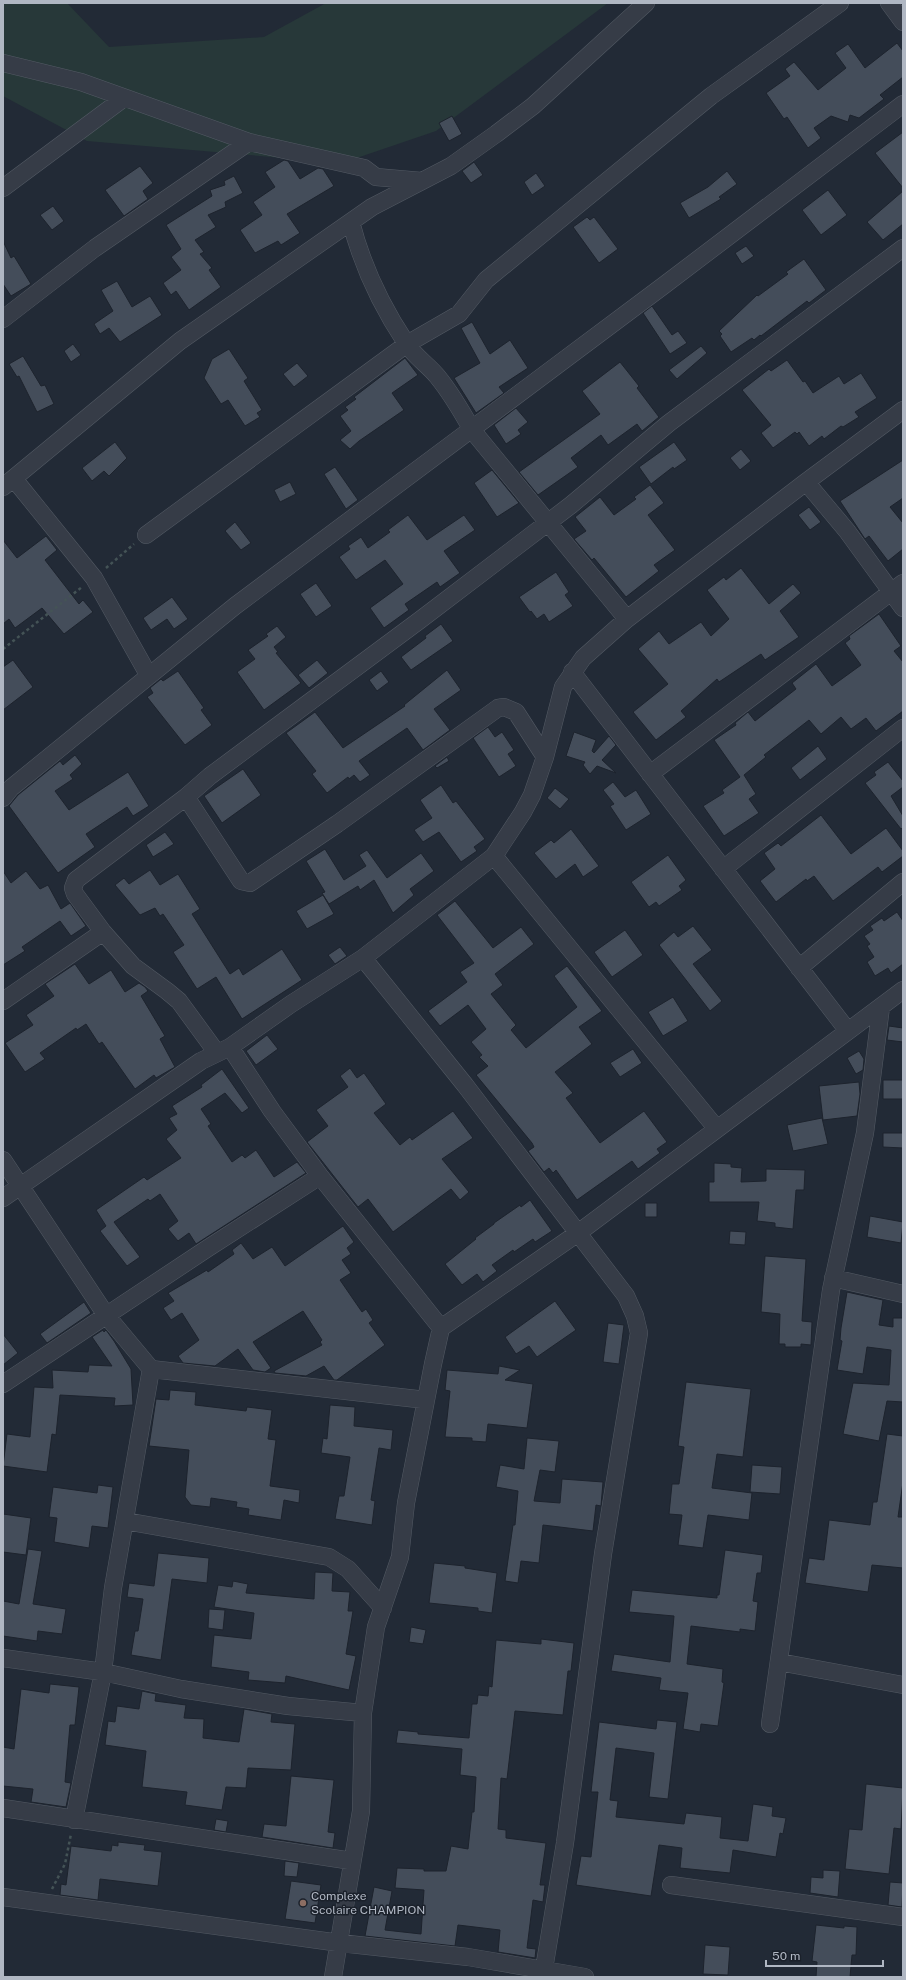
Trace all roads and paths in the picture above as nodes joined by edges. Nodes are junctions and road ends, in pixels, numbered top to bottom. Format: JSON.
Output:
{"nodes":[{"id":1,"x":646,"y":3,"type":"edge"},
{"id":2,"x":840,"y":3,"type":"edge"},
{"id":3,"x":889,"y":3,"type":"edge"},
{"id":4,"x":903,"y":22,"type":"edge"},
{"id":5,"x":3,"y":63,"type":"edge"},
{"id":6,"x":124,"y":98,"type":"junction"},
{"id":7,"x":903,"y":104,"type":"edge"},
{"id":8,"x":249,"y":142,"type":"junction"},
{"id":9,"x":376,"y":177,"type":"junction"},
{"id":10,"x":422,"y":182,"type":"junction"},
{"id":11,"x":3,"y":188,"type":"edge"},
{"id":12,"x":372,"y":207,"type":"junction"},
{"id":13,"x":350,"y":222,"type":"junction"},
{"id":14,"x":903,"y":248,"type":"edge"},
{"id":15,"x":3,"y":319,"type":"edge"},
{"id":16,"x":407,"y":344,"type":"junction"},
{"id":17,"x":903,"y":410,"type":"edge"},
{"id":18,"x":472,"y":430,"type":"junction"},
{"id":19,"x":806,"y":482,"type":"junction"},
{"id":20,"x":8,"y":483,"type":"edge"},
{"id":21,"x":548,"y":522,"type":"junction"},
{"id":22,"x":146,"y":535,"type":"joint"},
{"id":23,"x":94,"y":578,"type":"junction"},
{"id":24,"x":897,"y":588,"type":"edge"},
{"id":25,"x":903,"y":608,"type":"edge"},
{"id":26,"x":627,"y":619,"type":"junction"},
{"id":27,"x":3,"y":649,"type":"edge"},
{"id":28,"x":572,"y":672,"type":"junction"},
{"id":29,"x":149,"y":676,"type":"junction"},
{"id":30,"x":903,"y":728,"type":"edge"},
{"id":31,"x":545,"y":757,"type":"junction"},
{"id":32,"x":650,"y":774,"type":"junction"},
{"id":33,"x":186,"y":797,"type":"junction"},
{"id":34,"x":3,"y":798,"type":"edge"},
{"id":35,"x":494,"y":856,"type":"junction"},
{"id":36,"x":723,"y":869,"type":"junction"},
{"id":37,"x":903,"y":882,"type":"edge"},
{"id":38,"x":103,"y":932,"type":"junction"},
{"id":39,"x":363,"y":958,"type":"junction"},
{"id":40,"x":799,"y":968,"type":"junction"},
{"id":41,"x":903,"y":990,"type":"edge"},
{"id":42,"x":3,"y":1001,"type":"edge"},
{"id":43,"x":881,"y":1008,"type":"junction"},
{"id":44,"x":848,"y":1031,"type":"junction"},
{"id":45,"x":223,"y":1050,"type":"junction"},
{"id":46,"x":717,"y":1129,"type":"junction"},
{"id":47,"x":3,"y":1160,"type":"edge"},
{"id":48,"x":320,"y":1176,"type":"junction"},
{"id":49,"x":20,"y":1185,"type":"junction"},
{"id":50,"x":3,"y":1198,"type":"edge"},
{"id":51,"x":578,"y":1232,"type":"junction"},
{"id":52,"x":833,"y":1278,"type":"junction"},
{"id":53,"x":903,"y":1294,"type":"edge"},
{"id":54,"x":106,"y":1315,"type":"junction"},
{"id":55,"x":441,"y":1328,"type":"junction"},
{"id":56,"x":151,"y":1369,"type":"junction"},
{"id":57,"x":3,"y":1384,"type":"edge"},
{"id":58,"x":426,"y":1400,"type":"junction"},
{"id":59,"x":125,"y":1521,"type":"junction"},
{"id":60,"x":383,"y":1608,"type":"junction"},
{"id":61,"x":3,"y":1658,"type":"edge"},
{"id":62,"x":779,"y":1662,"type":"junction"},
{"id":63,"x":103,"y":1672,"type":"junction"},
{"id":64,"x":903,"y":1684,"type":"edge"},
{"id":65,"x":363,"y":1713,"type":"junction"},
{"id":66,"x":770,"y":1724,"type":"dead end"},
{"id":67,"x":3,"y":1808,"type":"edge"},
{"id":68,"x":74,"y":1820,"type":"junction"},
{"id":69,"x":352,"y":1861,"type":"junction"},
{"id":70,"x":671,"y":1886,"type":"dead end"},
{"id":71,"x":3,"y":1897,"type":"edge"},
{"id":72,"x":44,"y":1903,"type":"junction"},
{"id":73,"x":903,"y":1917,"type":"edge"},
{"id":74,"x":340,"y":1943,"type":"junction"},
{"id":75,"x":544,"y":1969,"type":"junction"},
{"id":76,"x":333,"y":1977,"type":"edge"},
{"id":77,"x":585,"y":1977,"type":"edge"}],
"edges":[{"from":1,"to":10,"type":"street"},
{"from":2,"to":16,"type":"street"},
{"from":3,"to":4,"type":"street"},
{"from":5,"to":6,"type":"street"},
{"from":6,"to":8,"type":"street"},
{"from":6,"to":11,"type":"street"},
{"from":7,"to":18,"type":"street"},
{"from":8,"to":9,"type":"street"},
{"from":8,"to":15,"type":"street"},
{"from":9,"to":10,"type":"street"},
{"from":9,"to":12,"type":"street"},
{"from":10,"to":12,"type":"street"},
{"from":12,"to":13,"type":"street"},
{"from":13,"to":16,"type":"street"},
{"from":13,"to":20,"type":"street"},
{"from":14,"to":21,"type":"street"},
{"from":16,"to":18,"type":"street"},
{"from":16,"to":22,"type":"street"},
{"from":17,"to":19,"type":"street"},
{"from":18,"to":21,"type":"street"},
{"from":18,"to":29,"type":"street"},
{"from":19,"to":24,"type":"street"},
{"from":19,"to":26,"type":"street"},
{"from":20,"to":23,"type":"street"},
{"from":21,"to":26,"type":"street"},
{"from":21,"to":33,"type":"street"},
{"from":22,"to":23,"type":"path"},
{"from":23,"to":27,"type":"path"},
{"from":23,"to":29,"type":"street"},
{"from":24,"to":25,"type":"street"},
{"from":24,"to":32,"type":"street"},
{"from":26,"to":28,"type":"street"},
{"from":28,"to":31,"type":"street"},
{"from":28,"to":32,"type":"street"},
{"from":29,"to":34,"type":"street"},
{"from":30,"to":36,"type":"street"},
{"from":31,"to":33,"type":"street"},
{"from":31,"to":35,"type":"street"},
{"from":32,"to":36,"type":"street"},
{"from":33,"to":38,"type":"street"},
{"from":35,"to":39,"type":"street"},
{"from":35,"to":46,"type":"street"},
{"from":36,"to":40,"type":"street"},
{"from":37,"to":40,"type":"street"},
{"from":38,"to":42,"type":"street"},
{"from":38,"to":45,"type":"street"},
{"from":39,"to":45,"type":"street"},
{"from":39,"to":51,"type":"street"},
{"from":40,"to":44,"type":"street"},
{"from":41,"to":43,"type":"street"},
{"from":43,"to":44,"type":"street"},
{"from":43,"to":52,"type":"street"},
{"from":44,"to":46,"type":"street"},
{"from":45,"to":48,"type":"street"},
{"from":45,"to":49,"type":"street"},
{"from":46,"to":51,"type":"street"},
{"from":47,"to":49,"type":"street"},
{"from":48,"to":54,"type":"street"},
{"from":48,"to":55,"type":"street"},
{"from":49,"to":50,"type":"street"},
{"from":49,"to":54,"type":"street"},
{"from":51,"to":55,"type":"street"},
{"from":51,"to":75,"type":"street"},
{"from":52,"to":53,"type":"street"},
{"from":52,"to":62,"type":"street"},
{"from":54,"to":56,"type":"street"},
{"from":54,"to":57,"type":"street"},
{"from":55,"to":58,"type":"street"},
{"from":56,"to":58,"type":"street"},
{"from":56,"to":59,"type":"street"},
{"from":58,"to":60,"type":"street"},
{"from":59,"to":60,"type":"street"},
{"from":59,"to":63,"type":"street"},
{"from":60,"to":65,"type":"street"},
{"from":61,"to":63,"type":"street"},
{"from":62,"to":64,"type":"street"},
{"from":62,"to":66,"type":"street"},
{"from":63,"to":65,"type":"street"},
{"from":63,"to":68,"type":"street"},
{"from":65,"to":69,"type":"street"},
{"from":67,"to":68,"type":"street"},
{"from":68,"to":69,"type":"street"},
{"from":68,"to":72,"type":"path"},
{"from":69,"to":74,"type":"street"},
{"from":70,"to":73,"type":"street"},
{"from":71,"to":72,"type":"street"},
{"from":72,"to":74,"type":"street"},
{"from":74,"to":75,"type":"street"},
{"from":74,"to":76,"type":"street"},
{"from":75,"to":77,"type":"street"}]}
